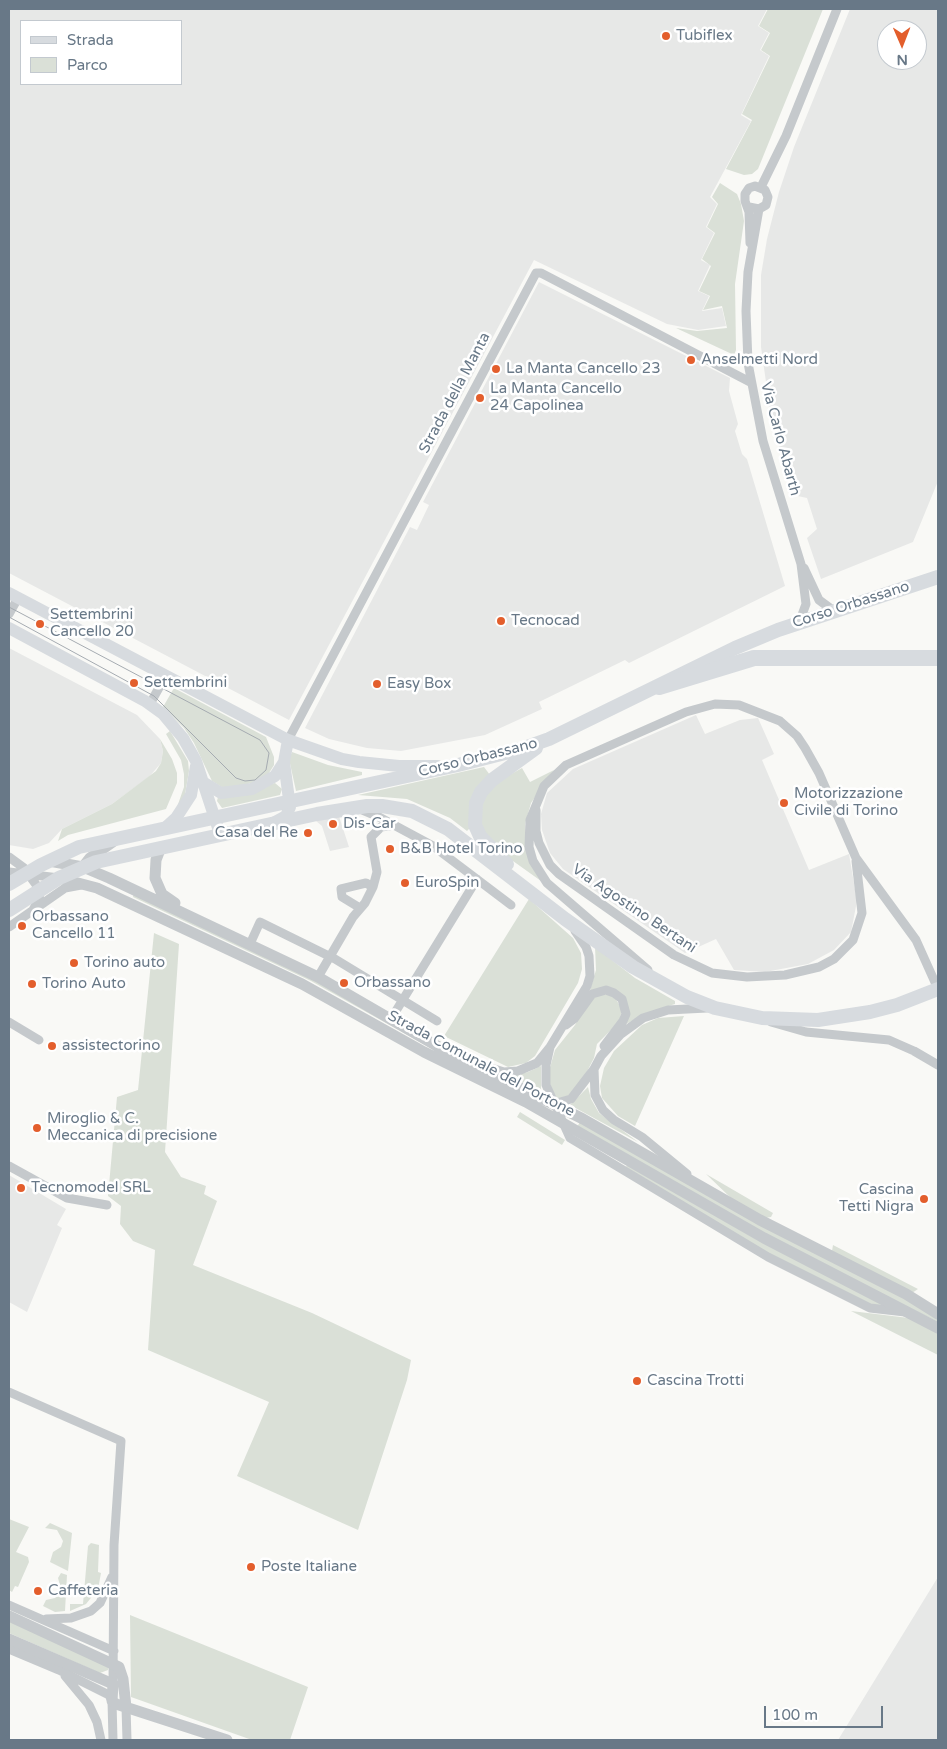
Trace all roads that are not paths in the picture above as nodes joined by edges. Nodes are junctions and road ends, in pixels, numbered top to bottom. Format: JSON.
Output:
{"nodes":[{"id":1,"x":837,"y":9,"type":"edge"},
{"id":2,"x":761,"y":187,"type":"junction"},
{"id":3,"x":749,"y":207,"type":"junction"},
{"id":4,"x":759,"y":209,"type":"junction"},
{"id":5,"x":750,"y":259,"type":"junction"},
{"id":6,"x":750,"y":382,"type":"junction"},
{"id":7,"x":801,"y":564,"type":"junction"},
{"id":8,"x":938,"y":577,"type":"edge"},
{"id":9,"x":938,"y":584,"type":"edge"},
{"id":10,"x":889,"y":592,"type":"junction"},
{"id":11,"x":13,"y":595,"type":"edge"},
{"id":12,"x":834,"y":611,"type":"junction"},
{"id":13,"x":9,"y":614,"type":"edge"},
{"id":14,"x":799,"y":623,"type":"junction"},
{"id":15,"x":9,"y":628,"type":"edge"},
{"id":16,"x":938,"y":658,"type":"edge"},
{"id":17,"x":166,"y":675,"type":"junction"},
{"id":18,"x":659,"y":687,"type":"junction"},
{"id":19,"x":150,"y":704,"type":"junction"},
{"id":20,"x":549,"y":739,"type":"junction"},
{"id":21,"x":288,"y":740,"type":"junction"},
{"id":22,"x":196,"y":761,"type":"junction"},
{"id":23,"x":284,"y":762,"type":"junction"},
{"id":24,"x":458,"y":765,"type":"junction"},
{"id":25,"x":203,"y":782,"type":"junction"},
{"id":26,"x":290,"y":800,"type":"junction"},
{"id":27,"x":536,"y":805,"type":"junction"},
{"id":28,"x":356,"y":808,"type":"junction"},
{"id":29,"x":215,"y":817,"type":"junction"},
{"id":30,"x":273,"y":823,"type":"junction"},
{"id":31,"x":396,"y":825,"type":"junction"},
{"id":32,"x":165,"y":828,"type":"junction"},
{"id":33,"x":220,"y":834,"type":"junction"},
{"id":34,"x":119,"y":838,"type":"junction"},
{"id":35,"x":161,"y":847,"type":"junction"},
{"id":36,"x":9,"y":857,"type":"edge"},
{"id":37,"x":856,"y":858,"type":"junction"},
{"id":38,"x":49,"y":861,"type":"junction"},
{"id":39,"x":83,"y":867,"type":"junction"},
{"id":40,"x":9,"y":872,"type":"edge"},
{"id":41,"x":27,"y":873,"type":"junction"},
{"id":42,"x":59,"y":878,"type":"junction"},
{"id":43,"x":478,"y":879,"type":"junction"},
{"id":44,"x":9,"y":884,"type":"edge"},
{"id":45,"x":92,"y":886,"type":"junction"},
{"id":46,"x":373,"y":887,"type":"junction"},
{"id":47,"x":40,"y":890,"type":"junction"},
{"id":48,"x":511,"y":904,"type":"dead end"},
{"id":49,"x":360,"y":908,"type":"junction"},
{"id":50,"x":9,"y":910,"type":"edge"},
{"id":51,"x":31,"y":913,"type":"junction"},
{"id":52,"x":187,"y":914,"type":"junction"},
{"id":53,"x":565,"y":919,"type":"junction"},
{"id":54,"x":9,"y":927,"type":"edge"},
{"id":55,"x":250,"y":944,"type":"junction"},
{"id":56,"x":608,"y":947,"type":"junction"},
{"id":57,"x":330,"y":956,"type":"junction"},
{"id":58,"x":318,"y":977,"type":"junction"},
{"id":59,"x":669,"y":988,"type":"junction"},
{"id":60,"x":938,"y":989,"type":"edge"},
{"id":61,"x":402,"y":1001,"type":"junction"},
{"id":62,"x":715,"y":1008,"type":"junction"},
{"id":63,"x":762,"y":1018,"type":"junction"},
{"id":64,"x":391,"y":1019,"type":"junction"},
{"id":65,"x":437,"y":1021,"type":"dead end"},
{"id":66,"x":9,"y":1022,"type":"edge"},
{"id":67,"x":560,"y":1031,"type":"junction"},
{"id":68,"x":39,"y":1040,"type":"dead end"},
{"id":69,"x":550,"y":1046,"type":"junction"},
{"id":70,"x":600,"y":1056,"type":"junction"},
{"id":71,"x":466,"y":1061,"type":"junction"},
{"id":72,"x":938,"y":1065,"type":"edge"},
{"id":73,"x":594,"y":1069,"type":"junction"},
{"id":74,"x":526,"y":1102,"type":"junction"},
{"id":75,"x":554,"y":1104,"type":"junction"},
{"id":76,"x":563,"y":1124,"type":"junction"},
{"id":77,"x":9,"y":1166,"type":"edge"},
{"id":78,"x":697,"y":1182,"type":"junction"},
{"id":79,"x":107,"y":1205,"type":"dead end"},
{"id":80,"x":907,"y":1312,"type":"junction"},
{"id":81,"x":938,"y":1314,"type":"edge"},
{"id":82,"x":938,"y":1328,"type":"edge"},
{"id":83,"x":9,"y":1392,"type":"edge"},
{"id":84,"x":114,"y":1572,"type":"junction"},
{"id":85,"x":9,"y":1605,"type":"edge"},
{"id":86,"x":9,"y":1616,"type":"edge"},
{"id":87,"x":37,"y":1618,"type":"junction"},
{"id":88,"x":9,"y":1639,"type":"edge"},
{"id":89,"x":9,"y":1649,"type":"edge"},
{"id":90,"x":114,"y":1657,"type":"junction"},
{"id":91,"x":59,"y":1670,"type":"junction"},
{"id":92,"x":113,"y":1684,"type":"junction"},
{"id":93,"x":112,"y":1701,"type":"junction"},
{"id":94,"x":126,"y":1707,"type":"junction"},
{"id":95,"x":101,"y":1740,"type":"edge"},
{"id":96,"x":113,"y":1740,"type":"edge"},
{"id":97,"x":127,"y":1740,"type":"edge"},
{"id":98,"x":227,"y":1740,"type":"edge"}],
"edges":[{"from":1,"to":2,"type":"street","name":"Via Carlo Abarth"},
{"from":2,"to":3,"type":"street","name":"Via Carlo Abarth"},
{"from":2,"to":4,"type":"street","name":"Via Carlo Abarth"},
{"from":3,"to":4,"type":"street"},
{"from":3,"to":5,"type":"street","name":"Via Carlo Abarth"},
{"from":4,"to":5,"type":"street","name":"Via Carlo Abarth"},
{"from":5,"to":6,"type":"street","name":"Via Carlo Abarth"},
{"from":6,"to":7,"type":"street","name":"Via Carlo Abarth"},
{"from":6,"to":21,"type":"street","name":"Strada della Manta"},
{"from":7,"to":12,"type":"street","name":"Via Carlo Abarth"},
{"from":7,"to":14,"type":"street","name":"Via Carlo Abarth"},
{"from":8,"to":10,"type":"main road","name":"Corso Orbassano"},
{"from":9,"to":10,"type":"street"},
{"from":10,"to":12,"type":"main road","name":"Corso Orbassano"},
{"from":11,"to":13,"type":"street"},
{"from":11,"to":17,"type":"main road"},
{"from":12,"to":14,"type":"main road","name":"Corso Orbassano"},
{"from":14,"to":18,"type":"main road","name":"Corso Orbassano"},
{"from":15,"to":19,"type":"main road"},
{"from":16,"to":18,"type":"highway"},
{"from":17,"to":19,"type":"street"},
{"from":17,"to":21,"type":"main road"},
{"from":18,"to":20,"type":"main road","name":"Corso Orbassano"},
{"from":19,"to":22,"type":"main road"},
{"from":20,"to":24,"type":"main road","name":"Corso Orbassano"},
{"from":20,"to":56,"type":"main road"},
{"from":21,"to":23,"type":"main road"},
{"from":21,"to":24,"type":"main road"},
{"from":22,"to":25,"type":"main road"},
{"from":22,"to":32,"type":"main road"},
{"from":23,"to":25,"type":"main road"},
{"from":23,"to":26,"type":"main road"},
{"from":24,"to":26,"type":"main road","name":"Corso Orbassano"},
{"from":25,"to":29,"type":"main road"},
{"from":26,"to":29,"type":"main road","name":"Corso Orbassano"},
{"from":26,"to":30,"type":"main road"},
{"from":27,"to":37,"type":"street","name":"Via Agostino Bertani"},
{"from":27,"to":37,"type":"street","name":"Via Agostino Bertani"},
{"from":27,"to":59,"type":"street","name":"Via Agostino Bertani"},
{"from":28,"to":30,"type":"main road"},
{"from":28,"to":31,"type":"street"},
{"from":28,"to":53,"type":"main road"},
{"from":29,"to":32,"type":"main road","name":"Corso Orbassano"},
{"from":29,"to":33,"type":"main road"},
{"from":30,"to":33,"type":"main road"},
{"from":31,"to":43,"type":"street"},
{"from":31,"to":46,"type":"street"},
{"from":32,"to":34,"type":"main road","name":"Corso Orbassano"},
{"from":33,"to":35,"type":"main road"},
{"from":34,"to":38,"type":"main road","name":"Corso Orbassano"},
{"from":34,"to":39,"type":"street"},
{"from":35,"to":39,"type":"main road"},
{"from":35,"to":52,"type":"street"},
{"from":36,"to":41,"type":"street"},
{"from":37,"to":60,"type":"street","name":"Via Agostino Bertani"},
{"from":38,"to":39,"type":"street","name":"Strada Comunale del Portone"},
{"from":38,"to":41,"type":"main road","name":"Corso Orbassano"},
{"from":39,"to":42,"type":"main road"},
{"from":39,"to":45,"type":"street"},
{"from":39,"to":52,"type":"street","name":"Strada Comunale del Portone"},
{"from":40,"to":41,"type":"street","name":"Strada Comunale del Portone"},
{"from":41,"to":42,"type":"street","name":"Strada Comunale del Portone"},
{"from":41,"to":44,"type":"main road","name":"Corso Orbassano"},
{"from":41,"to":47,"type":"street"},
{"from":42,"to":45,"type":"street","name":"Strada Comunale del Portone"},
{"from":42,"to":47,"type":"main road"},
{"from":43,"to":48,"type":"street"},
{"from":43,"to":61,"type":"street","name":"Strada Comunale del Portone"},
{"from":45,"to":51,"type":"street"},
{"from":45,"to":74,"type":"street","name":"Strada Comunale del Portone"},
{"from":46,"to":49,"type":"street"},
{"from":46,"to":49,"type":"street"},
{"from":47,"to":50,"type":"main road"},
{"from":47,"to":51,"type":"street"},
{"from":49,"to":57,"type":"street"},
{"from":51,"to":54,"type":"street"},
{"from":52,"to":55,"type":"street","name":"Strada Comunale del Portone"},
{"from":53,"to":56,"type":"main road"},
{"from":53,"to":67,"type":"street"},
{"from":55,"to":57,"type":"street","name":"Strada Comunale del Portone"},
{"from":55,"to":58,"type":"street","name":"Strada Comunale del Portone"},
{"from":56,"to":59,"type":"main road"},
{"from":57,"to":58,"type":"street"},
{"from":57,"to":61,"type":"street","name":"Strada Comunale del Portone"},
{"from":58,"to":64,"type":"street","name":"Strada Comunale del Portone"},
{"from":59,"to":62,"type":"main road"},
{"from":60,"to":63,"type":"main road"},
{"from":61,"to":64,"type":"street","name":"Strada Comunale del Portone"},
{"from":61,"to":65,"type":"street","name":"Strada Comunale del Portone"},
{"from":62,"to":63,"type":"main road"},
{"from":62,"to":70,"type":"street"},
{"from":63,"to":72,"type":"street"},
{"from":64,"to":71,"type":"street","name":"Strada Comunale del Portone"},
{"from":66,"to":68,"type":"street"},
{"from":67,"to":69,"type":"street"},
{"from":67,"to":70,"type":"street"},
{"from":69,"to":71,"type":"street"},
{"from":69,"to":75,"type":"street"},
{"from":70,"to":73,"type":"street"},
{"from":71,"to":75,"type":"street","name":"Strada Comunale del Portone"},
{"from":73,"to":75,"type":"street"},
{"from":73,"to":78,"type":"street"},
{"from":74,"to":75,"type":"street"},
{"from":74,"to":76,"type":"street","name":"Strada Comunale del Portone"},
{"from":75,"to":76,"type":"street"},
{"from":75,"to":78,"type":"street","name":"Strada Comunale del Portone"},
{"from":76,"to":80,"type":"street","name":"Strada Comunale del Portone"},
{"from":76,"to":80,"type":"street","name":"Strada Comunale del Portone"},
{"from":77,"to":79,"type":"street"},
{"from":78,"to":81,"type":"street","name":"Strada Comunale del Portone"},
{"from":80,"to":82,"type":"street","name":"Strada Comunale del Portone"},
{"from":83,"to":84,"type":"street"},
{"from":84,"to":87,"type":"street"},
{"from":84,"to":90,"type":"street"},
{"from":85,"to":87,"type":"street"},
{"from":86,"to":90,"type":"street"},
{"from":87,"to":90,"type":"street"},
{"from":88,"to":92,"type":"street"},
{"from":89,"to":91,"type":"street"},
{"from":90,"to":92,"type":"street"},
{"from":90,"to":94,"type":"street"},
{"from":91,"to":93,"type":"street"},
{"from":91,"to":95,"type":"street"},
{"from":92,"to":93,"type":"street"},
{"from":93,"to":94,"type":"street"},
{"from":93,"to":96,"type":"street"},
{"from":94,"to":97,"type":"street"},
{"from":94,"to":98,"type":"street"}]}
